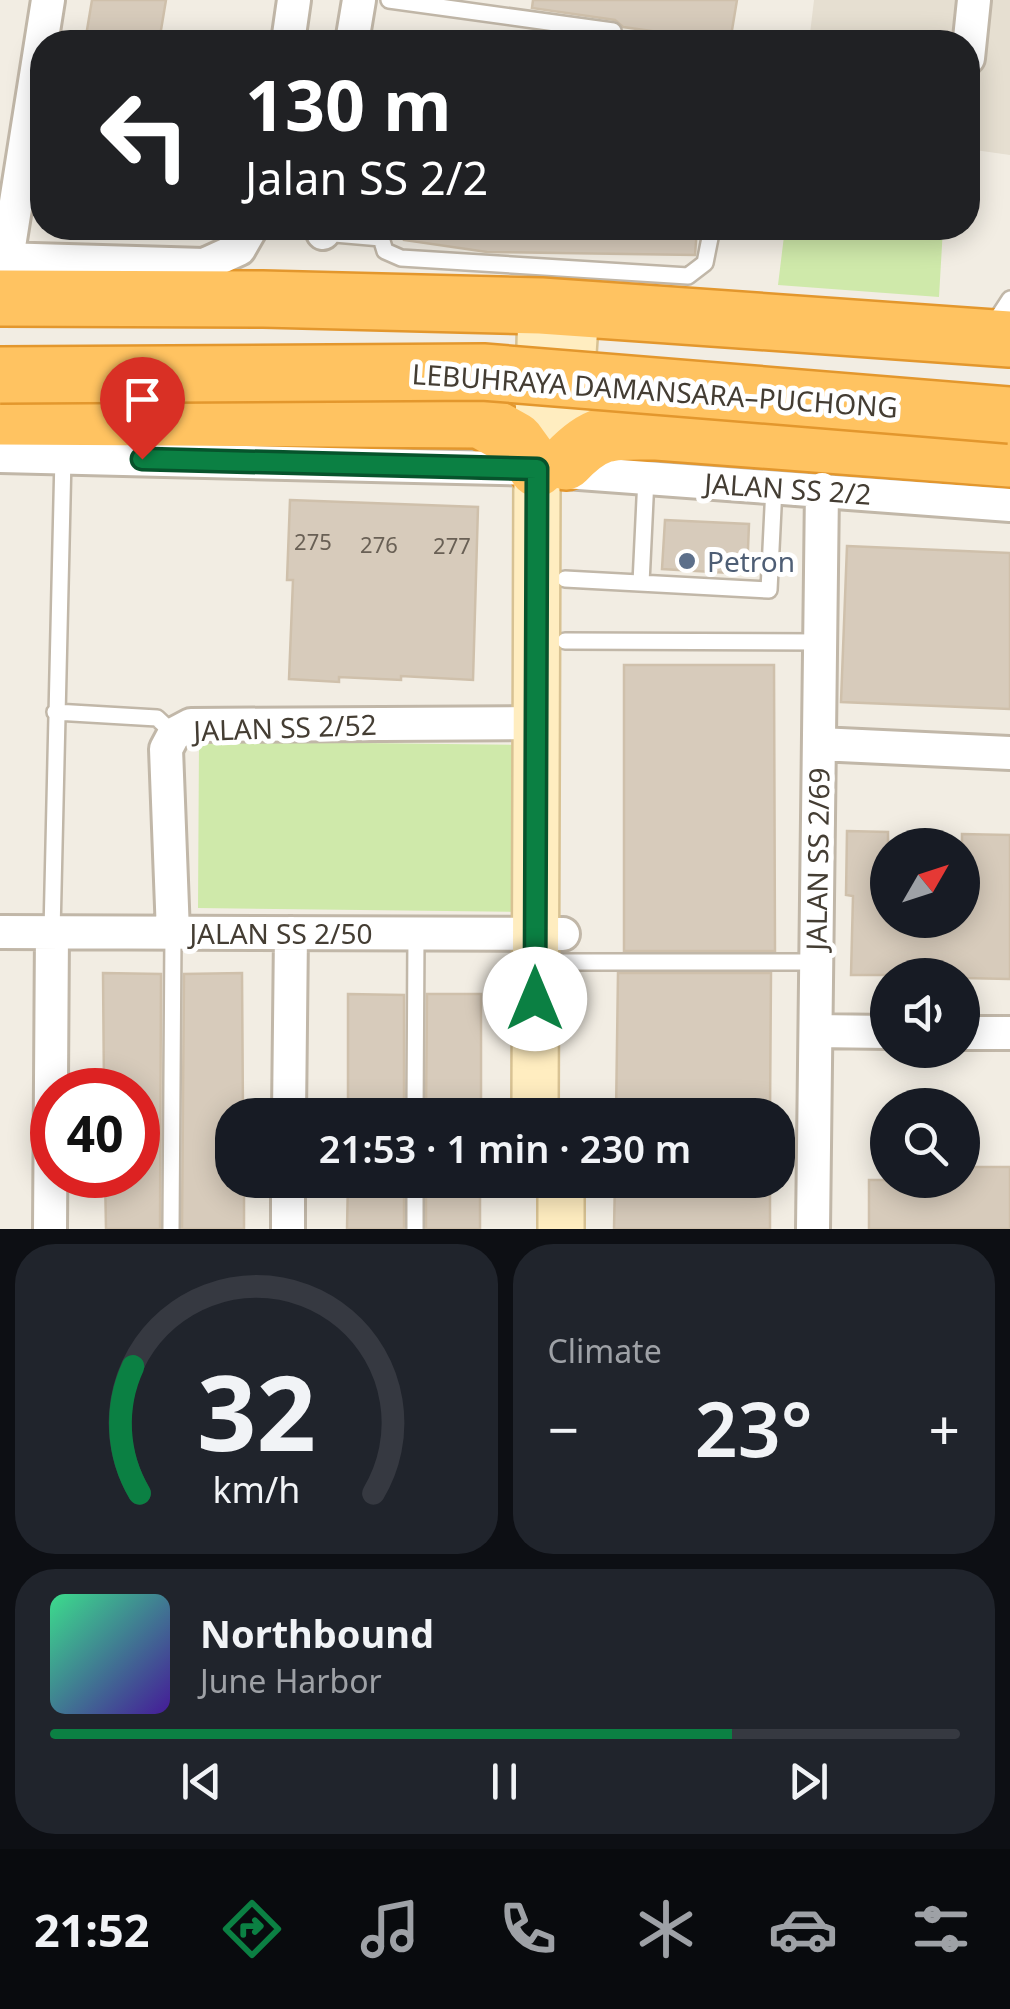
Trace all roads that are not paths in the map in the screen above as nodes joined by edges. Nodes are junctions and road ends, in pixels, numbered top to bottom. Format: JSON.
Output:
{"nodes":[{"id":1,"x":48,"y":0,"type":"edge"},
{"id":2,"x":294,"y":0,"type":"edge"},
{"id":3,"x":359,"y":0,"type":"edge"},
{"id":4,"x":389,"y":0,"type":"edge"},
{"id":5,"x":974,"y":0,"type":"edge"},
{"id":6,"x":435,"y":3,"type":"edge"},
{"id":7,"x":43,"y":30,"type":"edge"},
{"id":8,"x":290,"y":30,"type":"edge"},
{"id":9,"x":354,"y":30,"type":"edge"},
{"id":10,"x":607,"y":30,"type":"edge"},
{"id":11,"x":971,"y":30,"type":"edge"},
{"id":12,"x":30,"y":106,"type":"edge"},
{"id":13,"x":244,"y":240,"type":"edge"},
{"id":14,"x":382,"y":240,"type":"edge"},
{"id":15,"x":710,"y":240,"type":"edge"},
{"id":16,"x":2,"y":272,"type":"edge"},
{"id":17,"x":473,"y":305,"type":"junction"},
{"id":18,"x":559,"y":308,"type":"junction"},
{"id":19,"x":644,"y":314,"type":"junction"},
{"id":20,"x":0,"y":337,"type":"edge"},
{"id":21,"x":1004,"y":339,"type":"edge"},
{"id":22,"x":0,"y":375,"type":"edge"},
{"id":23,"x":1010,"y":415,"type":"edge"},
{"id":24,"x":0,"y":417,"type":"edge"},
{"id":25,"x":480,"y":420,"type":"junction"},
{"id":26,"x":652,"y":455,"type":"junction"},
{"id":27,"x":0,"y":456,"type":"edge"},
{"id":28,"x":63,"y":457,"type":"junction"},
{"id":29,"x":1010,"y":459,"type":"edge"},
{"id":30,"x":556,"y":468,"type":"junction"},
{"id":31,"x":774,"y":487,"type":"junction"},
{"id":32,"x":822,"y":489,"type":"junction"},
{"id":33,"x":1010,"y":505,"type":"edge"},
{"id":34,"x":565,"y":579,"type":"junction"},
{"id":35,"x":641,"y":583,"type":"junction"},
{"id":36,"x":565,"y":641,"type":"junction"},
{"id":37,"x":820,"y":642,"type":"junction"},
{"id":38,"x":55,"y":712,"type":"junction"},
{"id":39,"x":537,"y":722,"type":"junction"},
{"id":40,"x":174,"y":734,"type":"junction"},
{"id":41,"x":818,"y":744,"type":"junction"},
{"id":42,"x":1010,"y":753,"type":"edge"},
{"id":43,"x":0,"y":932,"type":"edge"},
{"id":44,"x":52,"y":932,"type":"junction"},
{"id":45,"x":173,"y":932,"type":"junction"},
{"id":46,"x":292,"y":933,"type":"junction"},
{"id":47,"x":416,"y":934,"type":"junction"},
{"id":48,"x":554,"y":943,"type":"junction"},
{"id":49,"x":816,"y":962,"type":"junction"},
{"id":50,"x":816,"y":1032,"type":"junction"},
{"id":51,"x":870,"y":1032,"type":"edge"},
{"id":52,"x":980,"y":1033,"type":"edge"},
{"id":53,"x":1010,"y":1034,"type":"edge"},
{"id":54,"x":289,"y":1098,"type":"edge"},
{"id":55,"x":415,"y":1098,"type":"edge"},
{"id":56,"x":537,"y":1098,"type":"edge"},
{"id":57,"x":561,"y":1098,"type":"edge"},
{"id":58,"x":288,"y":1198,"type":"edge"},
{"id":59,"x":415,"y":1198,"type":"edge"},
{"id":60,"x":534,"y":1198,"type":"edge"},
{"id":61,"x":561,"y":1198,"type":"edge"},
{"id":62,"x":50,"y":1229,"type":"edge"},
{"id":63,"x":171,"y":1229,"type":"edge"},
{"id":64,"x":288,"y":1229,"type":"edge"},
{"id":65,"x":414,"y":1229,"type":"edge"},
{"id":66,"x":534,"y":1229,"type":"edge"},
{"id":67,"x":561,"y":1229,"type":"edge"},
{"id":68,"x":814,"y":1229,"type":"edge"}],
"edges":[{"from":1,"to":7,"type":"street"},
{"from":2,"to":8,"type":"street"},
{"from":3,"to":9,"type":"street"},
{"from":4,"to":6,"type":"lane"},
{"from":5,"to":11,"type":"street"},
{"from":6,"to":10,"type":"lane"},
{"from":12,"to":16,"type":"street"},
{"from":13,"to":16,"type":"street"},
{"from":14,"to":15,"type":"lane"},
{"from":16,"to":17,"type":"highway"},
{"from":17,"to":18,"type":"highway"},
{"from":17,"to":25,"type":"highway"},
{"from":18,"to":19,"type":"highway"},
{"from":18,"to":30,"type":"street"},
{"from":19,"to":21,"type":"highway"},
{"from":19,"to":26,"type":"highway"},
{"from":20,"to":21,"type":"highway","name":"LEBUHRAYA DAMANSARA–PUCHONG"},
{"from":22,"to":23,"type":"highway","name":"LEBUHRAYA DAMANSARA–PUCHONG","bridge":true},
{"from":24,"to":25,"type":"highway"},
{"from":25,"to":30,"type":"highway"},
{"from":26,"to":29,"type":"highway"},
{"from":26,"to":30,"type":"highway"},
{"from":26,"to":31,"type":"street","name":"JALAN SS 2/2"},
{"from":26,"to":35,"type":"lane"},
{"from":27,"to":28,"type":"street"},
{"from":28,"to":30,"type":"street"},
{"from":28,"to":38,"type":"lane"},
{"from":30,"to":34,"type":"street"},
{"from":30,"to":39,"type":"street"},
{"from":31,"to":32,"type":"street","name":"JALAN SS 2/2"},
{"from":31,"to":35,"type":"lane"},
{"from":32,"to":33,"type":"street","name":"JALAN SS 2/2"},
{"from":32,"to":37,"type":"street","name":"JALAN SS 2/69"},
{"from":34,"to":35,"type":"lane"},
{"from":34,"to":36,"type":"street"},
{"from":36,"to":37,"type":"lane"},
{"from":36,"to":48,"type":"street"},
{"from":37,"to":41,"type":"street","name":"JALAN SS 2/69"},
{"from":38,"to":40,"type":"lane"},
{"from":38,"to":44,"type":"lane"},
{"from":39,"to":40,"type":"street","name":"JALAN SS 2/52"},
{"from":39,"to":48,"type":"street"},
{"from":40,"to":45,"type":"street","name":"JALAN SS 2/52"},
{"from":41,"to":42,"type":"street"},
{"from":41,"to":49,"type":"street","name":"JALAN SS 2/69"},
{"from":43,"to":44,"type":"street","name":"JALAN SS 2/50"},
{"from":44,"to":45,"type":"street","name":"JALAN SS 2/50"},
{"from":44,"to":62,"type":"street"},
{"from":45,"to":46,"type":"street","name":"JALAN SS 2/50"},
{"from":45,"to":63,"type":"lane"},
{"from":46,"to":47,"type":"street","name":"JALAN SS 2/50"},
{"from":46,"to":54,"type":"street"},
{"from":47,"to":48,"type":"street","name":"JALAN SS 2/50"},
{"from":47,"to":55,"type":"lane"},
{"from":48,"to":49,"type":"lane"},
{"from":48,"to":56,"type":"street"},
{"from":48,"to":57,"type":"street"},
{"from":49,"to":50,"type":"street","name":"JALAN SS 2/69"},
{"from":50,"to":51,"type":"street"},
{"from":50,"to":68,"type":"street","name":"JALAN SS 2/69"},
{"from":52,"to":53,"type":"street"},
{"from":58,"to":64,"type":"street"},
{"from":59,"to":65,"type":"lane"},
{"from":60,"to":66,"type":"street"},
{"from":61,"to":67,"type":"street"}]}
